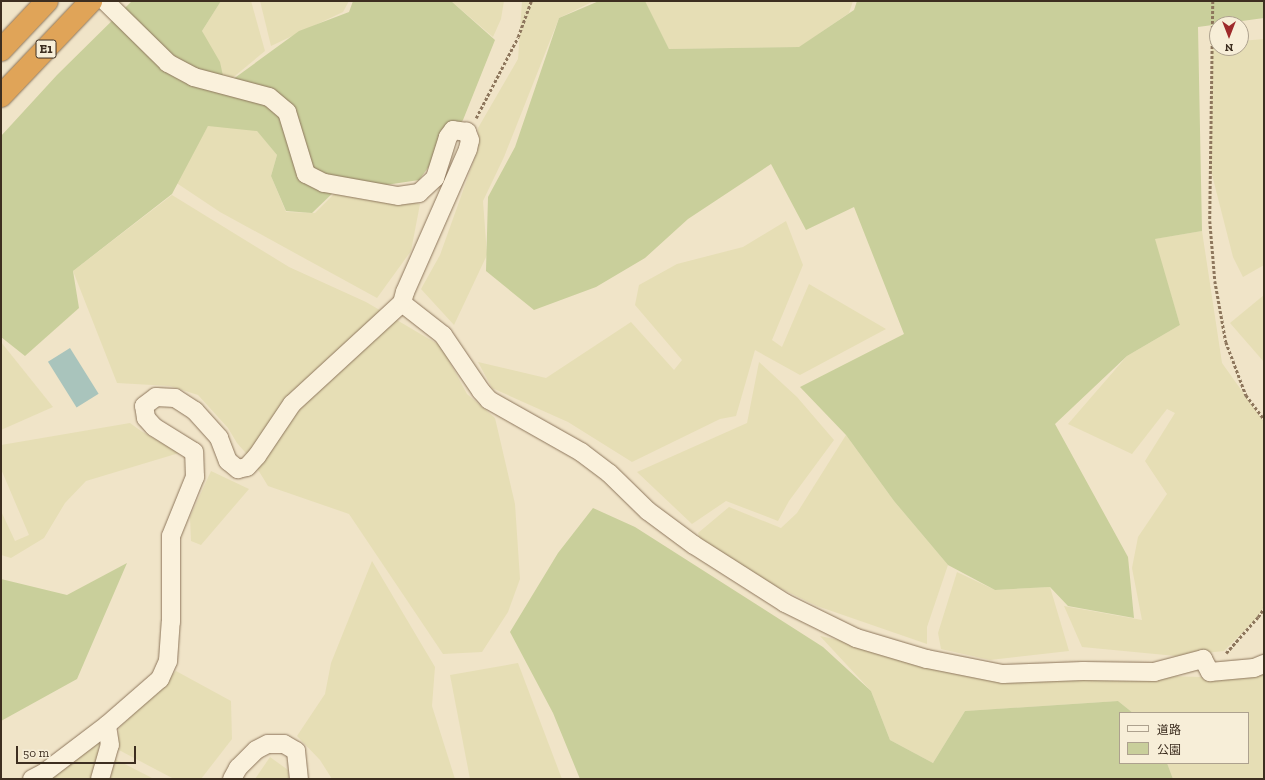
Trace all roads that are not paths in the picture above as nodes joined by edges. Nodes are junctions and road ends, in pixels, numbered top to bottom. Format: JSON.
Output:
{"nodes":[{"id":1,"x":47,"y":1,"type":"edge"},
{"id":2,"x":91,"y":1,"type":"edge"},
{"id":3,"x":105,"y":1,"type":"edge"},
{"id":4,"x":1,"y":50,"type":"edge"},
{"id":5,"x":1,"y":96,"type":"edge"},
{"id":6,"x":402,"y":303,"type":"junction"},
{"id":7,"x":1264,"y":664,"type":"edge"},
{"id":8,"x":108,"y":725,"type":"junction"},
{"id":9,"x":32,"y":779,"type":"edge"},
{"id":10,"x":100,"y":779,"type":"edge"},
{"id":11,"x":232,"y":779,"type":"edge"},
{"id":12,"x":299,"y":779,"type":"edge"}],
"edges":[{"from":1,"to":4,"type":"highway","number":"E1"},
{"from":2,"to":5,"type":"highway","number":"E1"},
{"from":3,"to":6,"type":"street"},
{"from":6,"to":7,"type":"street"},
{"from":6,"to":8,"type":"street"},
{"from":8,"to":9,"type":"street"},
{"from":8,"to":10,"type":"street"},
{"from":11,"to":12,"type":"street"}]}
